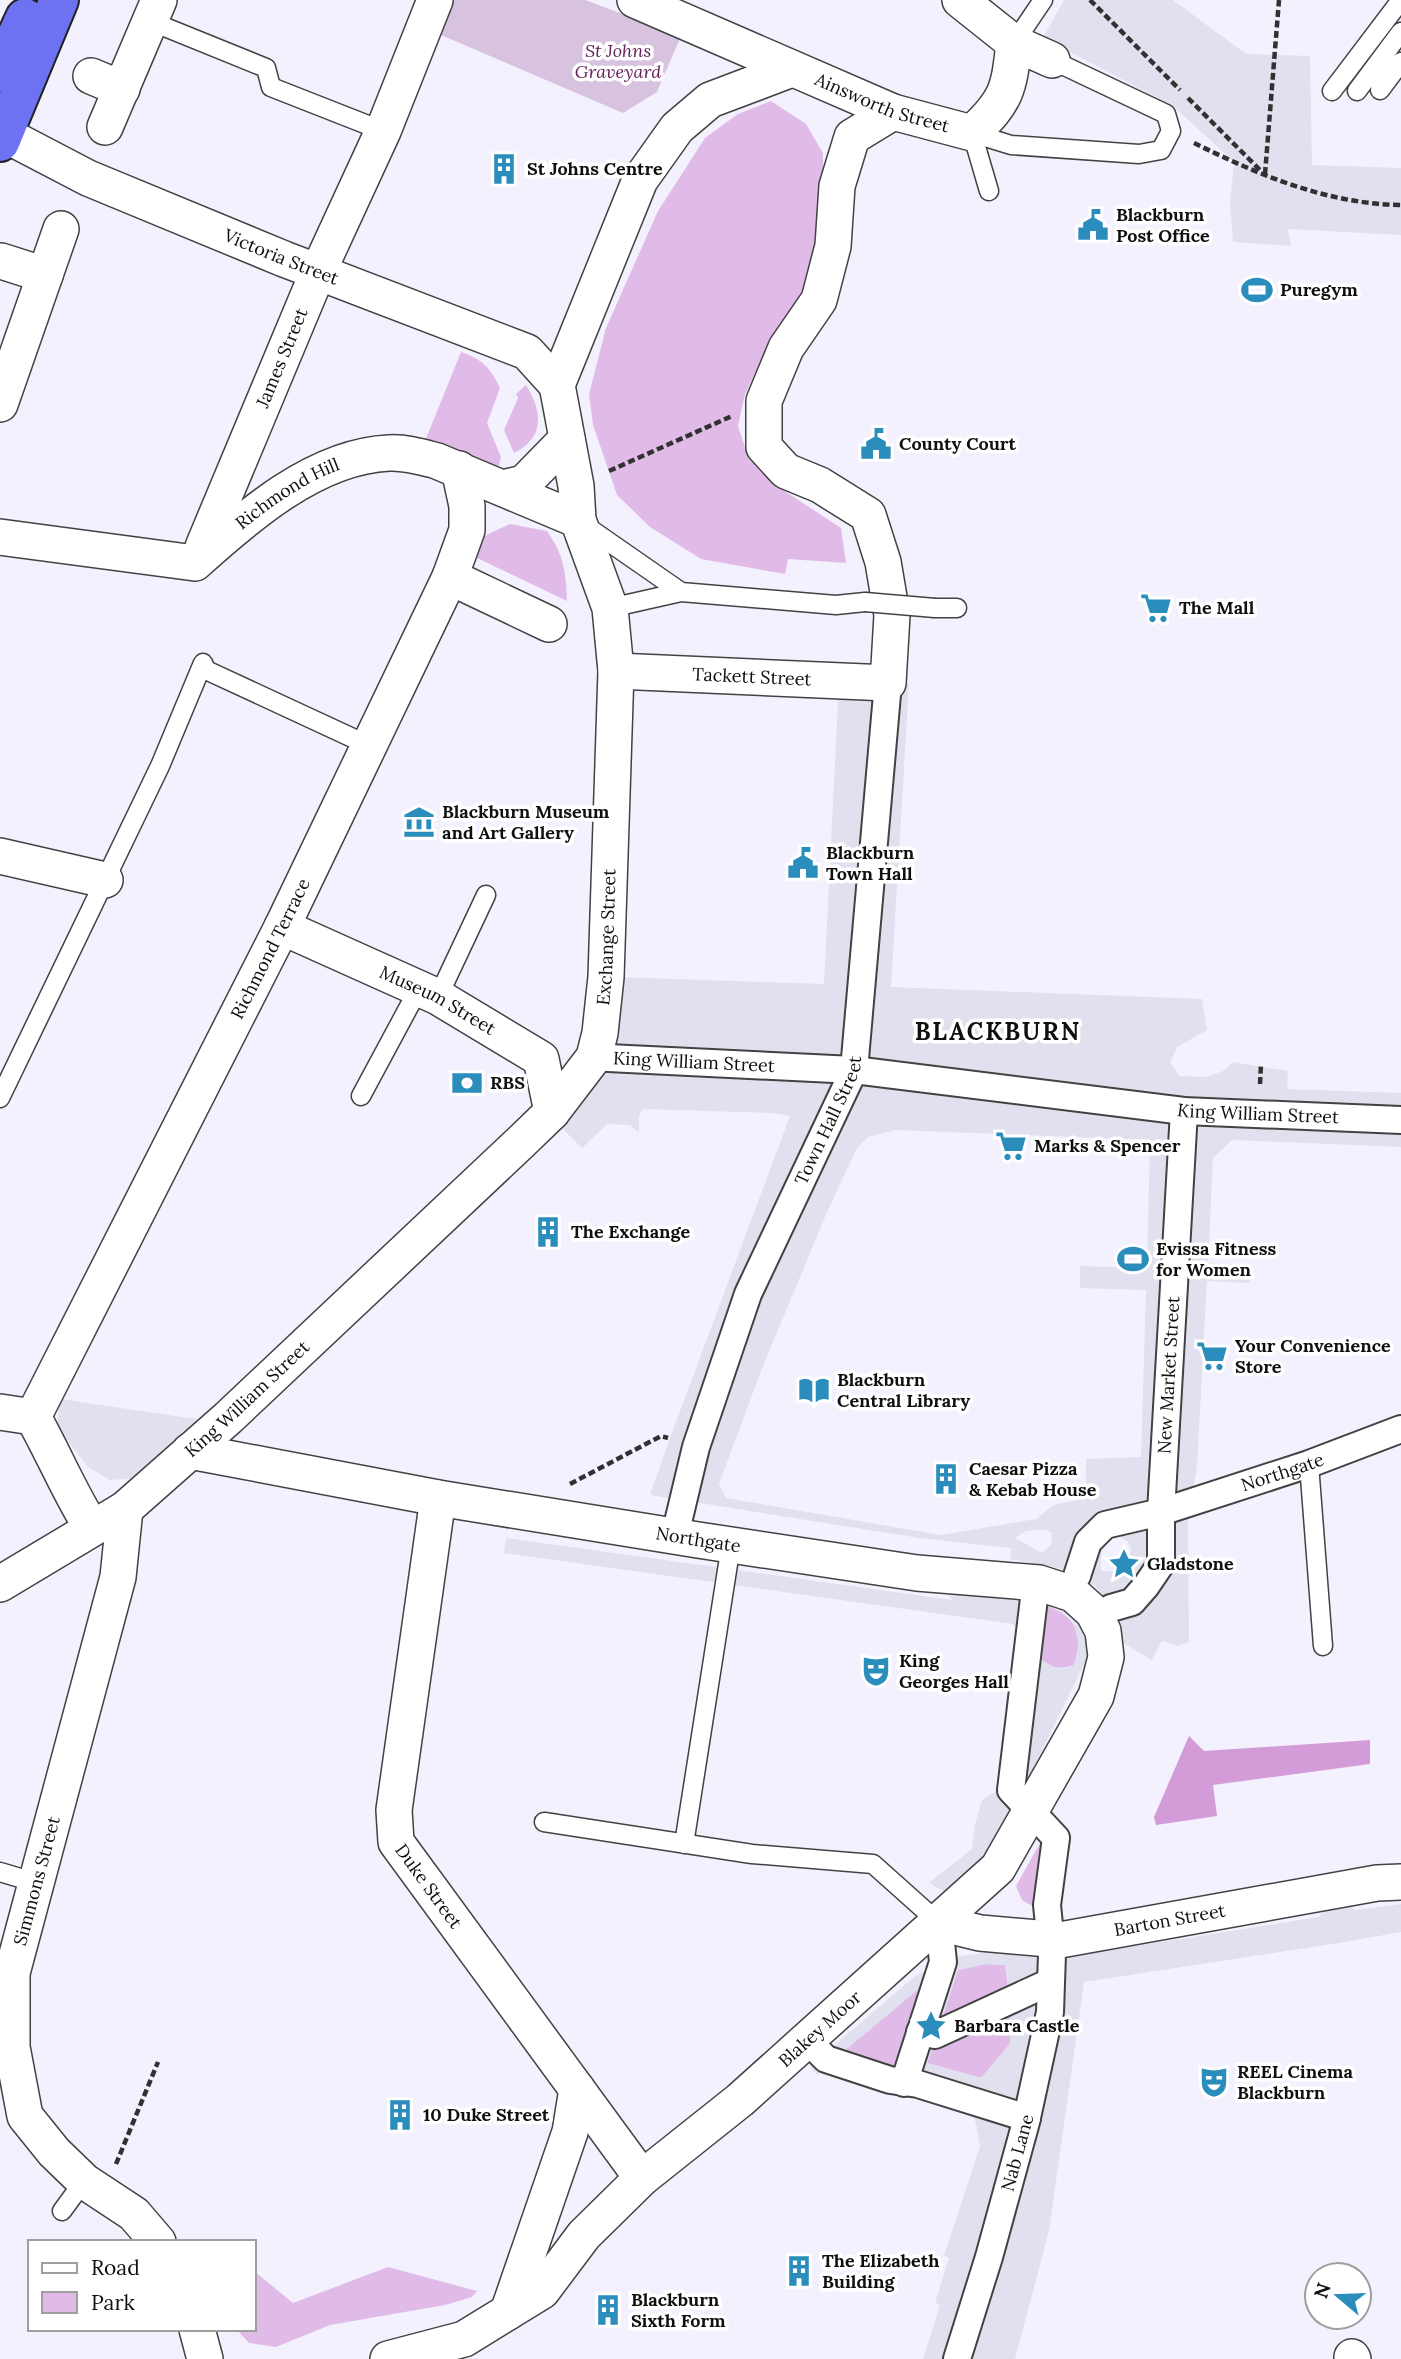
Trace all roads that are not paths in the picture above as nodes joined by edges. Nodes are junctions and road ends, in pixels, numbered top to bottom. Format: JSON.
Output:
{"nodes":[{"id":1,"x":33,"y":0,"type":"edge"},
{"id":2,"x":59,"y":0,"type":"edge"},
{"id":3,"x":435,"y":0,"type":"edge"},
{"id":4,"x":635,"y":0,"type":"edge"},
{"id":5,"x":960,"y":0,"type":"edge"},
{"id":6,"x":1043,"y":0,"type":"edge"},
{"id":7,"x":1401,"y":0,"type":"edge"},
{"id":8,"x":155,"y":10,"type":"edge"},
{"id":9,"x":1401,"y":32,"type":"edge"},
{"id":10,"x":1014,"y":43,"type":"junction"},
{"id":11,"x":1052,"y":60,"type":"joint"},
{"id":12,"x":1401,"y":62,"type":"edge"},
{"id":13,"x":792,"y":69,"type":"junction"},
{"id":14,"x":0,"y":72,"type":"edge"},
{"id":15,"x":1380,"y":90,"type":"dead end"},
{"id":16,"x":1332,"y":91,"type":"dead end"},
{"id":17,"x":1357,"y":91,"type":"dead end"},
{"id":18,"x":893,"y":113,"type":"junction"},
{"id":19,"x":106,"y":127,"type":"dead end"},
{"id":20,"x":383,"y":131,"type":"junction"},
{"id":21,"x":972,"y":133,"type":"junction"},
{"id":22,"x":1,"y":136,"type":"edge"},
{"id":23,"x":989,"y":191,"type":"dead end"},
{"id":24,"x":61,"y":229,"type":"dead end"},
{"id":25,"x":1,"y":261,"type":"edge"},
{"id":26,"x":318,"y":272,"type":"junction"},
{"id":27,"x":45,"y":275,"type":"junction"},
{"id":28,"x":557,"y":384,"type":"junction"},
{"id":29,"x":0,"y":404,"type":"edge"},
{"id":30,"x":567,"y":439,"type":"junction"},
{"id":31,"x":459,"y":469,"type":"junction"},
{"id":32,"x":503,"y":488,"type":"junction"},
{"id":33,"x":578,"y":520,"type":"junction"},
{"id":34,"x":0,"y":537,"type":"edge"},
{"id":35,"x":195,"y":563,"type":"junction"},
{"id":36,"x":450,"y":577,"type":"junction"},
{"id":37,"x":681,"y":592,"type":"junction"},
{"id":38,"x":610,"y":608,"type":"junction"},
{"id":39,"x":957,"y":608,"type":"dead end"},
{"id":40,"x":548,"y":624,"type":"dead end"},
{"id":41,"x":616,"y":671,"type":"junction"},
{"id":42,"x":888,"y":683,"type":"junction"},
{"id":43,"x":370,"y":746,"type":"junction"},
{"id":44,"x":0,"y":856,"type":"edge"},
{"id":45,"x":105,"y":880,"type":"junction"},
{"id":46,"x":485,"y":895,"type":"dead end"},
{"id":47,"x":282,"y":927,"type":"junction"},
{"id":48,"x":429,"y":992,"type":"junction"},
{"id":49,"x":601,"y":1058,"type":"junction"},
{"id":50,"x":854,"y":1070,"type":"junction"},
{"id":51,"x":361,"y":1096,"type":"dead end"},
{"id":52,"x":0,"y":1098,"type":"edge"},
{"id":53,"x":1184,"y":1111,"type":"junction"},
{"id":54,"x":552,"y":1112,"type":"junction"},
{"id":55,"x":1401,"y":1120,"type":"edge"},
{"id":56,"x":17,"y":1415,"type":"edge"},
{"id":57,"x":1401,"y":1429,"type":"edge"},
{"id":58,"x":190,"y":1451,"type":"junction"},
{"id":59,"x":1309,"y":1464,"type":"junction"},
{"id":60,"x":438,"y":1498,"type":"junction"},
{"id":61,"x":125,"y":1509,"type":"junction"},
{"id":62,"x":1161,"y":1512,"type":"junction"},
{"id":63,"x":92,"y":1528,"type":"junction"},
{"id":64,"x":675,"y":1535,"type":"junction"},
{"id":65,"x":731,"y":1545,"type":"junction"},
{"id":66,"x":1039,"y":1583,"type":"junction"},
{"id":67,"x":0,"y":1584,"type":"edge"},
{"id":68,"x":1089,"y":1597,"type":"junction"},
{"id":69,"x":1323,"y":1646,"type":"dead end"},
{"id":70,"x":1031,"y":1810,"type":"junction"},
{"id":71,"x":544,"y":1822,"type":"dead end"},
{"id":72,"x":684,"y":1844,"type":"junction"},
{"id":73,"x":0,"y":1872,"type":"edge"},
{"id":74,"x":1401,"y":1882,"type":"edge"},
{"id":75,"x":37,"y":1883,"type":"junction"},
{"id":76,"x":939,"y":1923,"type":"junction"},
{"id":77,"x":1052,"y":1941,"type":"junction"},
{"id":78,"x":1050,"y":1982,"type":"junction"},
{"id":79,"x":920,"y":2032,"type":"junction"},
{"id":80,"x":807,"y":2040,"type":"junction"},
{"id":81,"x":904,"y":2083,"type":"junction"},
{"id":82,"x":578,"y":2089,"type":"junction"},
{"id":83,"x":1027,"y":2118,"type":"junction"},
{"id":84,"x":642,"y":2178,"type":"junction"},
{"id":85,"x":94,"y":2187,"type":"junction"},
{"id":86,"x":62,"y":2211,"type":"dead end"},
{"id":87,"x":156,"y":2240,"type":"edge"},
{"id":88,"x":508,"y":2312,"type":"junction"},
{"id":89,"x":198,"y":2331,"type":"edge"},
{"id":90,"x":205,"y":2359,"type":"edge"},
{"id":91,"x":388,"y":2359,"type":"edge"},
{"id":92,"x":957,"y":2359,"type":"edge"}],
"edges":[{"from":1,"to":14,"type":"highway"},
{"from":2,"to":22,"type":"highway"},
{"from":3,"to":20,"type":"street","name":"James Street"},
{"from":4,"to":13,"type":"street","name":"Ainsworth Street"},
{"from":5,"to":10,"type":"street"},
{"from":6,"to":10,"type":"lane"},
{"from":7,"to":16,"type":"lane"},
{"from":8,"to":19,"type":"street"},
{"from":8,"to":20,"type":"lane"},
{"from":9,"to":17,"type":"lane"},
{"from":10,"to":11,"type":"street"},
{"from":10,"to":21,"type":"street","name":"Ainsworth Street"},
{"from":11,"to":21,"type":"lane"},
{"from":12,"to":15,"type":"lane"},
{"from":13,"to":18,"type":"street","name":"Ainsworth Street"},
{"from":13,"to":28,"type":"street"},
{"from":18,"to":21,"type":"street","name":"Ainsworth Street"},
{"from":18,"to":42,"type":"street"},
{"from":20,"to":26,"type":"street","name":"James Street"},
{"from":21,"to":23,"type":"lane"},
{"from":22,"to":26,"type":"street","name":"Victoria Street"},
{"from":24,"to":27,"type":"street"},
{"from":25,"to":27,"type":"street"},
{"from":26,"to":28,"type":"street","name":"Victoria Street"},
{"from":26,"to":35,"type":"street","name":"James Street"},
{"from":27,"to":29,"type":"street"},
{"from":28,"to":30,"type":"street","name":"Exchange Street"},
{"from":30,"to":32,"type":"street"},
{"from":30,"to":33,"type":"street","name":"Exchange Street"},
{"from":31,"to":32,"type":"street","name":"Richmond Hill"},
{"from":31,"to":35,"type":"street","name":"Richmond Hill"},
{"from":31,"to":36,"type":"street","name":"Richmond Terrace"},
{"from":32,"to":33,"type":"street","name":"Richmond Hill"},
{"from":33,"to":37,"type":"lane"},
{"from":33,"to":38,"type":"street","name":"Exchange Street"},
{"from":34,"to":35,"type":"street"},
{"from":36,"to":40,"type":"street"},
{"from":36,"to":43,"type":"street","name":"Richmond Terrace"},
{"from":37,"to":38,"type":"lane"},
{"from":37,"to":39,"type":"lane","bridge":true},
{"from":38,"to":41,"type":"street","name":"Exchange Street"},
{"from":41,"to":42,"type":"street","name":"Tackett Street"},
{"from":41,"to":49,"type":"street","name":"Exchange Street"},
{"from":42,"to":50,"type":"street","name":"Town Hall Street"},
{"from":43,"to":45,"type":"lane"},
{"from":43,"to":47,"type":"street","name":"Richmond Terrace"},
{"from":44,"to":45,"type":"street"},
{"from":45,"to":52,"type":"lane"},
{"from":46,"to":48,"type":"lane"},
{"from":47,"to":48,"type":"street","name":"Museum Street"},
{"from":47,"to":56,"type":"street","name":"Richmond Terrace"},
{"from":48,"to":51,"type":"lane"},
{"from":48,"to":54,"type":"street","name":"Museum Street"},
{"from":49,"to":50,"type":"street","name":"King William Street"},
{"from":49,"to":54,"type":"street","name":"King William Street"},
{"from":50,"to":53,"type":"street","name":"King William Street"},
{"from":50,"to":64,"type":"street","name":"Town Hall Street"},
{"from":53,"to":55,"type":"street","name":"King William Street"},
{"from":53,"to":62,"type":"street","name":"New Market Street"},
{"from":54,"to":58,"type":"street","name":"King William Street"},
{"from":56,"to":63,"type":"street"},
{"from":57,"to":59,"type":"street","name":"Northgate"},
{"from":58,"to":60,"type":"street","name":"Northgate"},
{"from":58,"to":61,"type":"street","name":"King William Street"},
{"from":59,"to":62,"type":"street","name":"Northgate"},
{"from":59,"to":69,"type":"lane"},
{"from":60,"to":64,"type":"street","name":"Northgate"},
{"from":60,"to":82,"type":"street","name":"Duke Street"},
{"from":61,"to":63,"type":"street","name":"King William Street"},
{"from":61,"to":75,"type":"street","name":"Simmons Street"},
{"from":62,"to":68,"type":"street","name":"Northgate"},
{"from":62,"to":68,"type":"street"},
{"from":63,"to":67,"type":"street","name":"King William Street"},
{"from":64,"to":65,"type":"street","name":"Northgate"},
{"from":65,"to":66,"type":"street","name":"Northgate"},
{"from":65,"to":72,"type":"lane"},
{"from":66,"to":68,"type":"street","name":"Northgate"},
{"from":66,"to":70,"type":"street","name":"Nab Lane"},
{"from":68,"to":70,"type":"street","name":"Blakey Moor"},
{"from":70,"to":76,"type":"street","name":"Blakey Moor"},
{"from":70,"to":77,"type":"street","name":"Nab Lane"},
{"from":71,"to":72,"type":"lane"},
{"from":72,"to":76,"type":"lane"},
{"from":73,"to":75,"type":"lane"},
{"from":74,"to":77,"type":"street","name":"Barton Street"},
{"from":75,"to":85,"type":"street","name":"Simmons Street"},
{"from":76,"to":77,"type":"street","name":"Barton Street"},
{"from":76,"to":79,"type":"street"},
{"from":76,"to":80,"type":"street","name":"Blakey Moor"},
{"from":77,"to":78,"type":"street","name":"Nab Lane"},
{"from":78,"to":79,"type":"street"},
{"from":78,"to":83,"type":"street","name":"Nab Lane"},
{"from":79,"to":81,"type":"street"},
{"from":80,"to":81,"type":"street"},
{"from":80,"to":84,"type":"street","name":"Blakey Moor"},
{"from":81,"to":83,"type":"street"},
{"from":82,"to":84,"type":"street","name":"Duke Street"},
{"from":82,"to":88,"type":"street"},
{"from":83,"to":92,"type":"street","name":"Nab Lane"},
{"from":84,"to":88,"type":"street","name":"Blakey Moor"},
{"from":85,"to":86,"type":"lane"},
{"from":85,"to":87,"type":"street","name":"Simmons Street"},
{"from":88,"to":91,"type":"street","name":"Blakey Moor"},
{"from":89,"to":90,"type":"street"}]}
